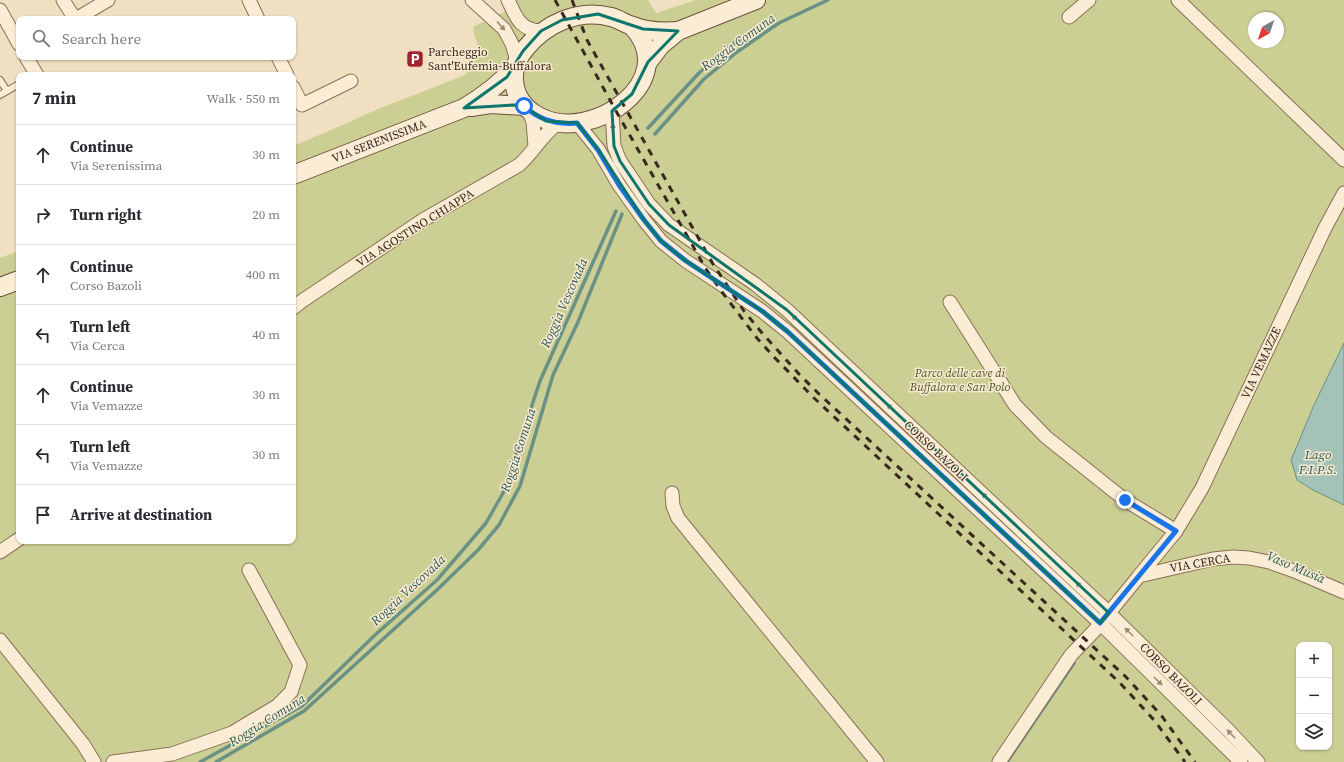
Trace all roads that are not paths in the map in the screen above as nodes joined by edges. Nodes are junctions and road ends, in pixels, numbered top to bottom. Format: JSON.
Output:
{"nodes":[{"id":1,"x":63,"y":0,"type":"edge"},
{"id":2,"x":108,"y":0,"type":"edge"},
{"id":3,"x":249,"y":0,"type":"edge"},
{"id":4,"x":472,"y":0,"type":"edge"},
{"id":5,"x":508,"y":0,"type":"edge"},
{"id":6,"x":756,"y":0,"type":"edge"},
{"id":7,"x":1089,"y":0,"type":"edge"},
{"id":8,"x":1178,"y":0,"type":"edge"},
{"id":9,"x":0,"y":10,"type":"edge"},
{"id":10,"x":73,"y":16,"type":"edge"},
{"id":11,"x":80,"y":16,"type":"edge"},
{"id":12,"x":257,"y":16,"type":"edge"},
{"id":13,"x":1069,"y":17,"type":"dead end"},
{"id":14,"x":632,"y":26,"type":"junction"},
{"id":15,"x":541,"y":31,"type":"junction"},
{"id":16,"x":678,"y":31,"type":"junction"},
{"id":17,"x":16,"y":39,"type":"edge"},
{"id":18,"x":28,"y":60,"type":"edge"},
{"id":19,"x":280,"y":60,"type":"edge"},
{"id":20,"x":648,"y":62,"type":"junction"},
{"id":21,"x":516,"y":64,"type":"junction"},
{"id":22,"x":34,"y":72,"type":"edge"},
{"id":23,"x":286,"y":72,"type":"edge"},
{"id":24,"x":0,"y":80,"type":"edge"},
{"id":25,"x":352,"y":81,"type":"dead end"},
{"id":26,"x":16,"y":86,"type":"edge"},
{"id":27,"x":7,"y":91,"type":"junction"},
{"id":28,"x":296,"y":93,"type":"edge"},
{"id":29,"x":0,"y":95,"type":"edge"},
{"id":30,"x":464,"y":108,"type":"junction"},
{"id":31,"x":526,"y":109,"type":"junction"},
{"id":32,"x":612,"y":111,"type":"junction"},
{"id":33,"x":577,"y":123,"type":"junction"},
{"id":34,"x":557,"y":124,"type":"junction"},
{"id":35,"x":535,"y":146,"type":"junction"},
{"id":36,"x":1344,"y":160,"type":"edge"},
{"id":37,"x":296,"y":174,"type":"edge"},
{"id":38,"x":1344,"y":193,"type":"edge"},
{"id":39,"x":16,"y":281,"type":"edge"},
{"id":40,"x":0,"y":287,"type":"edge"},
{"id":41,"x":950,"y":302,"type":"dead end"},
{"id":42,"x":296,"y":306,"type":"edge"},
{"id":43,"x":672,"y":493,"type":"dead end"},
{"id":44,"x":1176,"y":531,"type":"junction"},
{"id":45,"x":16,"y":541,"type":"edge"},
{"id":46,"x":0,"y":552,"type":"edge"},
{"id":47,"x":249,"y":570,"type":"dead end"},
{"id":48,"x":1139,"y":576,"type":"junction"},
{"id":49,"x":1344,"y":592,"type":"edge"},
{"id":50,"x":1109,"y":613,"type":"junction"},
{"id":51,"x":1100,"y":623,"type":"junction"},
{"id":52,"x":0,"y":640,"type":"edge"},
{"id":53,"x":94,"y":762,"type":"edge"},
{"id":54,"x":113,"y":762,"type":"edge"},
{"id":55,"x":877,"y":762,"type":"edge"},
{"id":56,"x":999,"y":762,"type":"edge"},
{"id":57,"x":1241,"y":762,"type":"edge"},
{"id":58,"x":1258,"y":762,"type":"edge"}],
"edges":[{"from":1,"to":10,"type":"street"},
{"from":2,"to":11,"type":"street"},
{"from":3,"to":12,"type":"street"},
{"from":4,"to":21,"type":"street","one_way":true},
{"from":5,"to":15,"type":"street"},
{"from":6,"to":16,"type":"main road","name":"VIA SERENISSIMA"},
{"from":7,"to":13,"type":"street"},
{"from":8,"to":36,"type":"street"},
{"from":9,"to":17,"type":"street"},
{"from":14,"to":15,"type":"main road","name":"VIA SERENISSIMA"},
{"from":14,"to":16,"type":"main road","name":"VIA SERENISSIMA"},
{"from":14,"to":20,"type":"main road","name":"VIA SERENISSIMA"},
{"from":15,"to":21,"type":"main road","name":"VIA SERENISSIMA"},
{"from":16,"to":20,"type":"main road","name":"VIA SERENISSIMA"},
{"from":18,"to":22,"type":"street"},
{"from":19,"to":23,"type":"street"},
{"from":20,"to":32,"type":"main road","name":"VIA SERENISSIMA"},
{"from":21,"to":30,"type":"main road","name":"VIA SERENISSIMA"},
{"from":21,"to":31,"type":"main road"},
{"from":24,"to":27,"type":"lane"},
{"from":25,"to":28,"type":"street"},
{"from":26,"to":27,"type":"lane"},
{"from":27,"to":29,"type":"lane"},
{"from":30,"to":31,"type":"main road","name":"VIA SERENISSIMA"},
{"from":30,"to":37,"type":"main road","name":"VIA SERENISSIMA"},
{"from":31,"to":34,"type":"main road","name":"VIA SERENISSIMA"},
{"from":31,"to":35,"type":"street"},
{"from":32,"to":33,"type":"main road","name":"VIA SERENISSIMA"},
{"from":50,"to":32,"type":"street","name":"CORSO BAZOLI","one_way":true},
{"from":33,"to":34,"type":"main road","name":"VIA SERENISSIMA"},
{"from":33,"to":51,"type":"street","name":"CORSO BAZOLI"},
{"from":34,"to":35,"type":"street","name":"VIA AGOSTINO CHIAPPA"},
{"from":35,"to":42,"type":"street","name":"VIA AGOSTINO CHIAPPA"},
{"from":38,"to":44,"type":"street","name":"VIA VEMAZZE"},
{"from":39,"to":40,"type":"main road"},
{"from":41,"to":44,"type":"street"},
{"from":43,"to":55,"type":"street"},
{"from":44,"to":48,"type":"street","name":"VIA VEMAZZE"},
{"from":45,"to":46,"type":"street"},
{"from":47,"to":54,"type":"street"},
{"from":48,"to":49,"type":"street","name":"VIA CERCA"},
{"from":48,"to":50,"type":"street"},
{"from":50,"to":51,"type":"street"},
{"from":58,"to":50,"type":"street","name":"CORSO BAZOLI","one_way":true},
{"from":51,"to":56,"type":"street"},
{"from":51,"to":57,"type":"street","name":"CORSO BAZOLI","one_way":true},
{"from":52,"to":53,"type":"street"}]}
